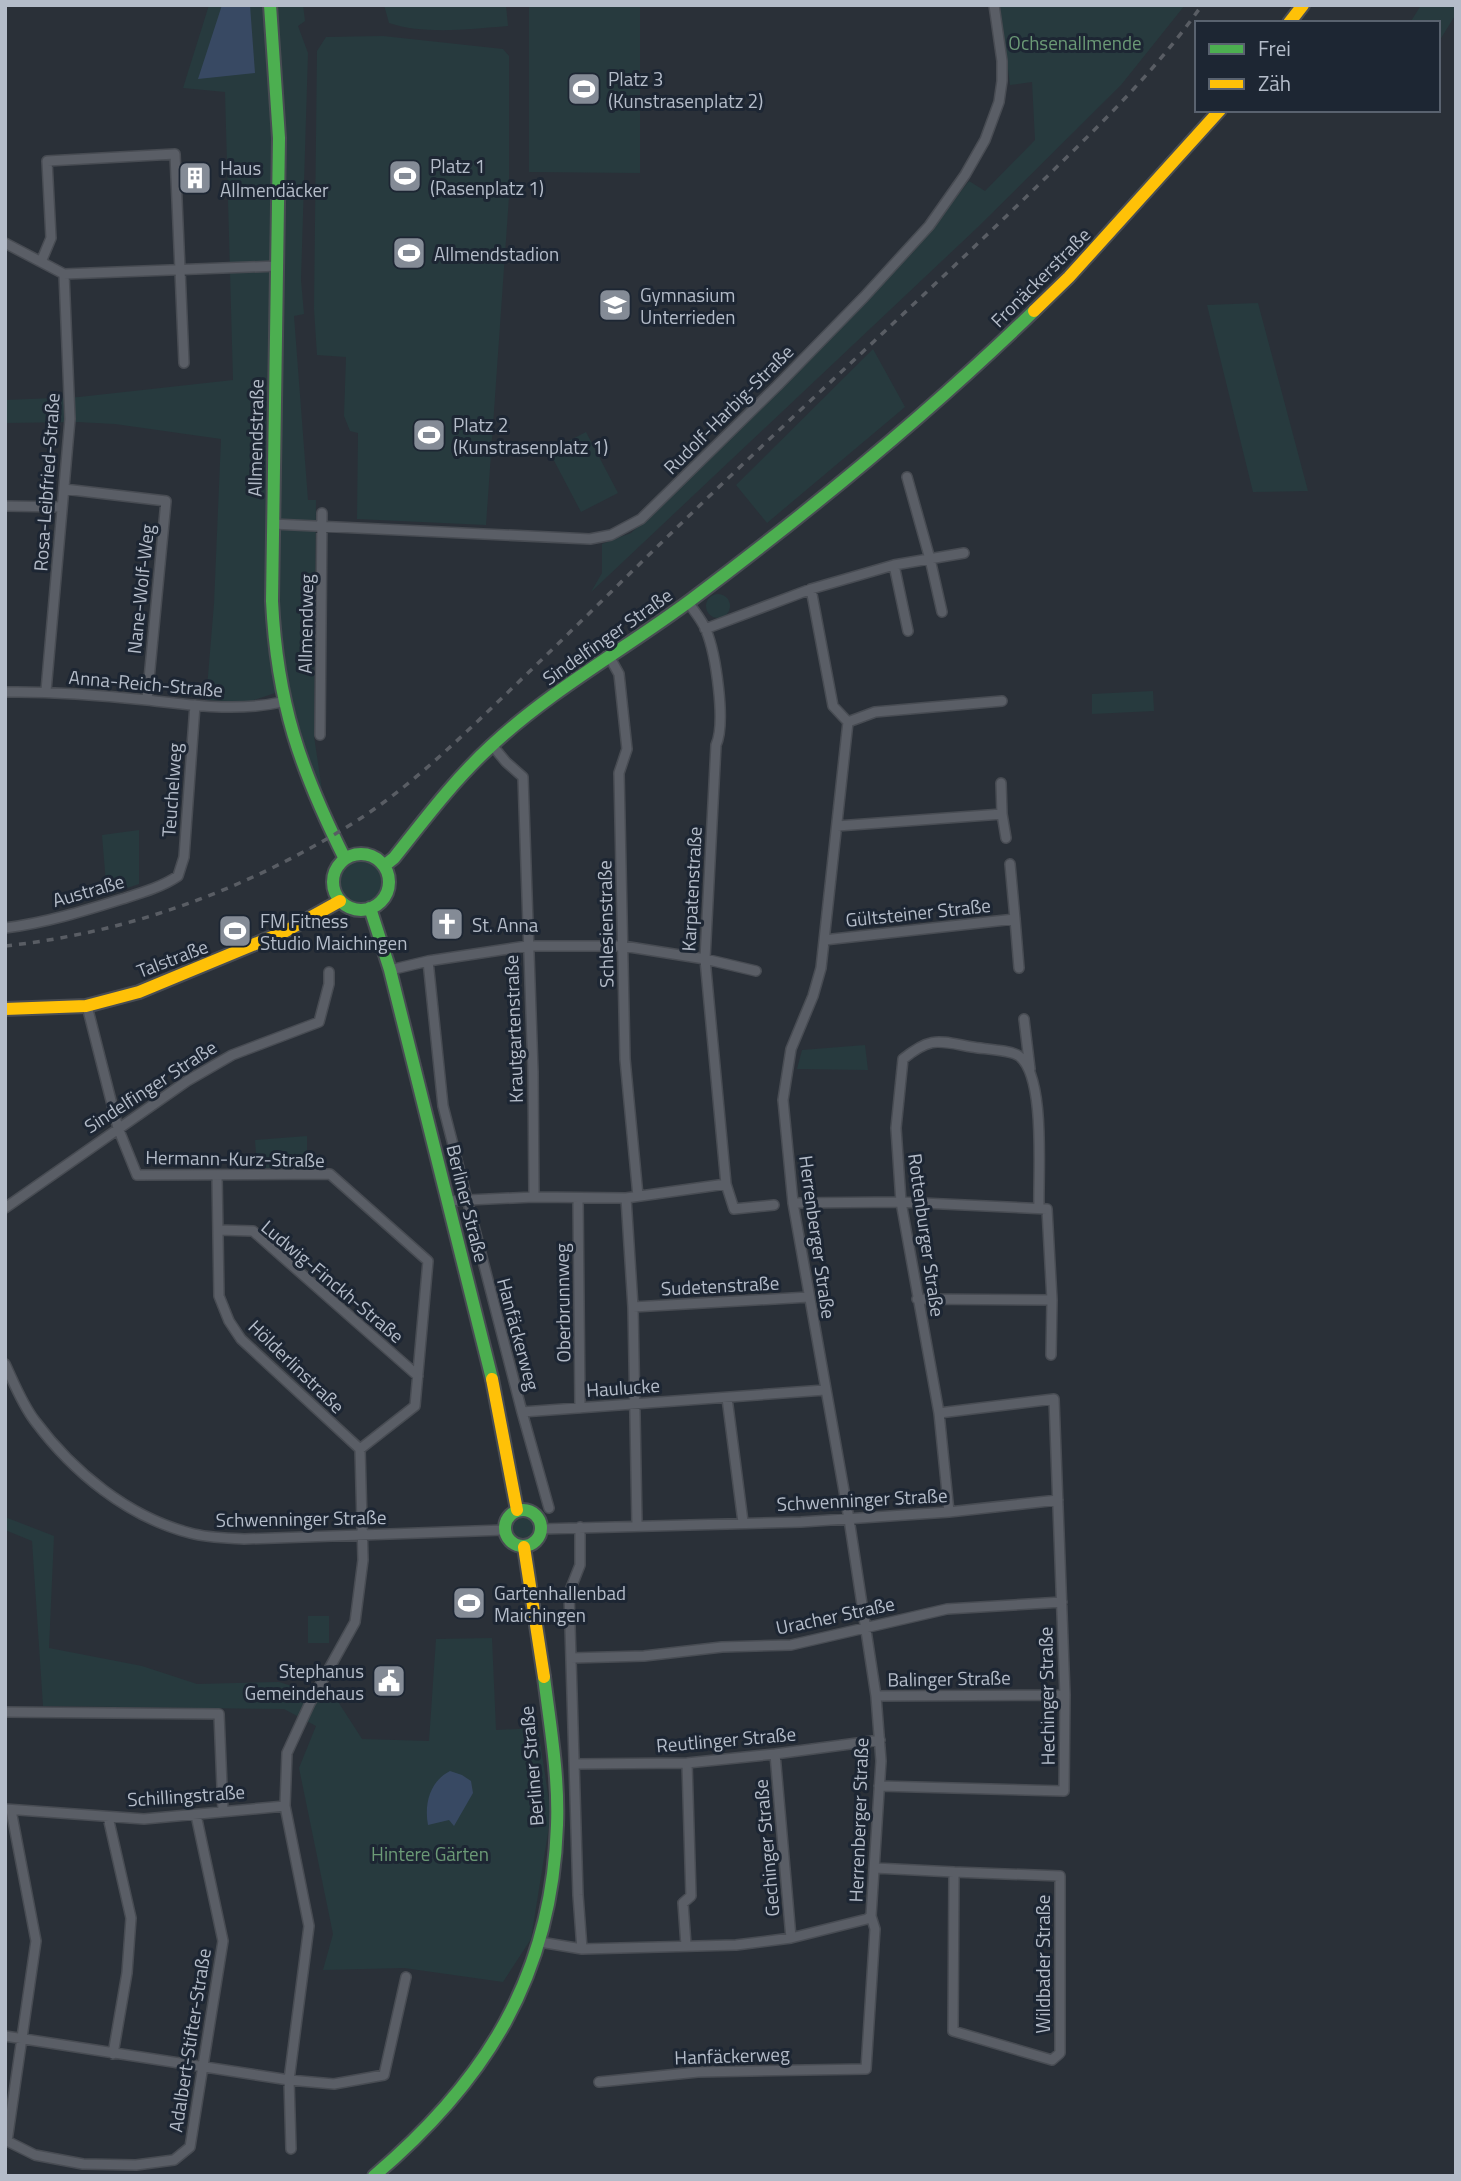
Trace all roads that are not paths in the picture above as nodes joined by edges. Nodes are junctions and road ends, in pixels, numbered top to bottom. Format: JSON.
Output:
{"nodes":[{"id":1,"x":270,"y":5,"type":"edge"},
{"id":2,"x":994,"y":5,"type":"edge"},
{"id":3,"x":1303,"y":5,"type":"edge"},
{"id":4,"x":1291,"y":21,"type":"edge"},
{"id":5,"x":1218,"y":112,"type":"edge"},
{"id":6,"x":5,"y":243,"type":"edge"},
{"id":7,"x":41,"y":262,"type":"junction"},
{"id":8,"x":278,"y":266,"type":"junction"},
{"id":9,"x":179,"y":270,"type":"junction"},
{"id":10,"x":64,"y":274,"type":"junction"},
{"id":11,"x":184,"y":363,"type":"dead end"},
{"id":12,"x":872,"y":457,"type":"joint"},
{"id":13,"x":907,"y":477,"type":"dead end"},
{"id":14,"x":64,"y":489,"type":"junction"},
{"id":15,"x":5,"y":506,"type":"edge"},
{"id":16,"x":62,"y":507,"type":"junction"},
{"id":17,"x":322,"y":513,"type":"dead end"},
{"id":18,"x":273,"y":524,"type":"junction"},
{"id":19,"x":324,"y":527,"type":"junction"},
{"id":20,"x":964,"y":553,"type":"dead end"},
{"id":21,"x":930,"y":559,"type":"junction"},
{"id":22,"x":894,"y":565,"type":"junction"},
{"id":23,"x":811,"y":589,"type":"junction"},
{"id":24,"x":688,"y":602,"type":"junction"},
{"id":25,"x":942,"y":612,"type":"dead end"},
{"id":26,"x":705,"y":629,"type":"junction"},
{"id":27,"x":908,"y":631,"type":"dead end"},
{"id":28,"x":609,"y":656,"type":"junction"},
{"id":29,"x":46,"y":691,"type":"junction"},
{"id":30,"x":5,"y":692,"type":"edge"},
{"id":31,"x":146,"y":700,"type":"junction"},
{"id":32,"x":1003,"y":701,"type":"dead end"},
{"id":33,"x":282,"y":702,"type":"junction"},
{"id":34,"x":195,"y":705,"type":"junction"},
{"id":35,"x":848,"y":722,"type":"junction"},
{"id":36,"x":320,"y":736,"type":"dead end"},
{"id":37,"x":492,"y":745,"type":"junction"},
{"id":38,"x":1001,"y":783,"type":"dead end"},
{"id":39,"x":1002,"y":814,"type":"junction"},
{"id":40,"x":837,"y":826,"type":"junction"},
{"id":41,"x":1006,"y":838,"type":"dead end"},
{"id":42,"x":345,"y":859,"type":"junction"},
{"id":43,"x":1010,"y":864,"type":"dead end"},
{"id":44,"x":384,"y":866,"type":"junction"},
{"id":45,"x":178,"y":876,"type":"joint"},
{"id":46,"x":340,"y":901,"type":"junction"},
{"id":47,"x":370,"y":908,"type":"junction"},
{"id":48,"x":1015,"y":919,"type":"junction"},
{"id":49,"x":5,"y":928,"type":"edge"},
{"id":50,"x":824,"y":940,"type":"junction"},
{"id":51,"x":527,"y":946,"type":"junction"},
{"id":52,"x":623,"y":946,"type":"junction"},
{"id":53,"x":705,"y":959,"type":"junction"},
{"id":54,"x":428,"y":961,"type":"junction"},
{"id":55,"x":1019,"y":968,"type":"dead end"},
{"id":56,"x":390,"y":970,"type":"junction"},
{"id":57,"x":756,"y":971,"type":"dead end"},
{"id":58,"x":330,"y":972,"type":"dead end"},
{"id":59,"x":87,"y":1006,"type":"junction"},
{"id":60,"x":5,"y":1009,"type":"edge"},
{"id":61,"x":1024,"y":1019,"type":"dead end"},
{"id":62,"x":1030,"y":1069,"type":"junction"},
{"id":63,"x":118,"y":1128,"type":"junction"},
{"id":64,"x":217,"y":1175,"type":"junction"},
{"id":65,"x":726,"y":1184,"type":"junction"},
{"id":66,"x":638,"y":1196,"type":"junction"},
{"id":67,"x":534,"y":1197,"type":"junction"},
{"id":68,"x":626,"y":1198,"type":"junction"},
{"id":69,"x":466,"y":1199,"type":"junction"},
{"id":70,"x":578,"y":1199,"type":"junction"},
{"id":71,"x":447,"y":1201,"type":"junction"},
{"id":72,"x":901,"y":1202,"type":"junction"},
{"id":73,"x":793,"y":1203,"type":"junction"},
{"id":74,"x":774,"y":1205,"type":"dead end"},
{"id":75,"x":5,"y":1208,"type":"edge"},
{"id":76,"x":1043,"y":1208,"type":"junction"},
{"id":77,"x":218,"y":1230,"type":"junction"},
{"id":78,"x":808,"y":1297,"type":"junction"},
{"id":79,"x":917,"y":1300,"type":"junction"},
{"id":80,"x":1052,"y":1300,"type":"junction"},
{"id":81,"x":634,"y":1307,"type":"junction"},
{"id":82,"x":1051,"y":1355,"type":"dead end"},
{"id":83,"x":5,"y":1364,"type":"edge"},
{"id":84,"x":418,"y":1376,"type":"junction"},
{"id":85,"x":825,"y":1390,"type":"junction"},
{"id":86,"x":727,"y":1398,"type":"junction"},
{"id":87,"x":636,"y":1404,"type":"junction"},
{"id":88,"x":580,"y":1408,"type":"junction"},
{"id":89,"x":522,"y":1412,"type":"junction"},
{"id":90,"x":939,"y":1413,"type":"junction"},
{"id":91,"x":360,"y":1449,"type":"junction"},
{"id":92,"x":1058,"y":1500,"type":"junction"},
{"id":93,"x":549,"y":1508,"type":"dead end"},
{"id":94,"x":517,"y":1510,"type":"junction"},
{"id":95,"x":949,"y":1512,"type":"junction"},
{"id":96,"x":849,"y":1519,"type":"junction"},
{"id":97,"x":743,"y":1522,"type":"junction"},
{"id":98,"x":637,"y":1525,"type":"junction"},
{"id":99,"x":580,"y":1527,"type":"junction"},
{"id":100,"x":541,"y":1529,"type":"junction"},
{"id":101,"x":504,"y":1530,"type":"junction"},
{"id":102,"x":362,"y":1535,"type":"junction"},
{"id":103,"x":524,"y":1547,"type":"junction"},
{"id":104,"x":1062,"y":1602,"type":"junction"},
{"id":105,"x":865,"y":1627,"type":"junction"},
{"id":106,"x":571,"y":1658,"type":"junction"},
{"id":107,"x":1065,"y":1695,"type":"junction"},
{"id":108,"x":876,"y":1696,"type":"junction"},
{"id":109,"x":5,"y":1712,"type":"edge"},
{"id":110,"x":880,"y":1740,"type":"junction"},
{"id":111,"x":775,"y":1754,"type":"junction"},
{"id":112,"x":687,"y":1763,"type":"junction"},
{"id":113,"x":574,"y":1764,"type":"junction"},
{"id":114,"x":879,"y":1786,"type":"junction"},
{"id":115,"x":285,"y":1806,"type":"junction"},
{"id":116,"x":8,"y":1810,"type":"edge"},
{"id":117,"x":223,"y":1811,"type":"junction"},
{"id":118,"x":196,"y":1815,"type":"junction"},
{"id":119,"x":108,"y":1817,"type":"junction"},
{"id":120,"x":875,"y":1868,"type":"junction"},
{"id":121,"x":954,"y":1872,"type":"junction"},
{"id":122,"x":871,"y":1916,"type":"junction"},
{"id":123,"x":791,"y":1938,"type":"junction"},
{"id":124,"x":540,"y":1942,"type":"junction"},
{"id":125,"x":686,"y":1945,"type":"junction"},
{"id":126,"x":582,"y":1949,"type":"junction"},
{"id":127,"x":406,"y":1977,"type":"dead end"},
{"id":128,"x":5,"y":2036,"type":"edge"},
{"id":129,"x":21,"y":2038,"type":"junction"},
{"id":130,"x":113,"y":2054,"type":"junction"},
{"id":131,"x":202,"y":2066,"type":"junction"},
{"id":132,"x":866,"y":2069,"type":"joint"},
{"id":133,"x":289,"y":2080,"type":"junction"},
{"id":134,"x":599,"y":2082,"type":"dead end"},
{"id":135,"x":6,"y":2141,"type":"edge"},
{"id":136,"x":291,"y":2149,"type":"dead end"},
{"id":137,"x":374,"y":2176,"type":"edge"}],
"edges":[{"from":1,"to":8,"type":"main road","name":"Allmendstraße"},
{"from":2,"to":19,"type":"street","name":"Rudolf-Harbig-Straße"},
{"from":3,"to":4,"type":"main road"},
{"from":5,"to":12,"type":"main road","name":"Fronäckerstraße"},
{"from":6,"to":7,"type":"street"},
{"from":7,"to":9,"type":"street"},
{"from":7,"to":10,"type":"street"},
{"from":8,"to":9,"type":"street"},
{"from":8,"to":18,"type":"main road","name":"Allmendstraße"},
{"from":9,"to":10,"type":"street"},
{"from":9,"to":11,"type":"street"},
{"from":10,"to":14,"type":"street","name":"Rosa-Leibfried-Straße"},
{"from":12,"to":24,"type":"main road","name":"Sindelfinger Straße"},
{"from":13,"to":21,"type":"street"},
{"from":14,"to":16,"type":"street","name":"Rosa-Leibfried-Straße"},
{"from":14,"to":31,"type":"street","name":"Nane-Wolf-Weg"},
{"from":15,"to":16,"type":"street"},
{"from":16,"to":29,"type":"street","name":"Rosa-Leibfried-Straße"},
{"from":17,"to":19,"type":"street","name":"Allmendweg"},
{"from":18,"to":19,"type":"street","name":"Rudolf-Harbig-Straße"},
{"from":18,"to":33,"type":"main road","name":"Allmendstraße"},
{"from":19,"to":36,"type":"street","name":"Allmendweg"},
{"from":20,"to":21,"type":"street"},
{"from":21,"to":22,"type":"street"},
{"from":21,"to":25,"type":"street"},
{"from":22,"to":23,"type":"street"},
{"from":22,"to":27,"type":"street"},
{"from":23,"to":26,"type":"street"},
{"from":23,"to":35,"type":"street"},
{"from":24,"to":26,"type":"street","name":"Karpatenstraße"},
{"from":24,"to":28,"type":"main road","name":"Sindelfinger Straße"},
{"from":26,"to":53,"type":"street","name":"Karpatenstraße"},
{"from":28,"to":37,"type":"main road","name":"Sindelfinger Straße"},
{"from":28,"to":52,"type":"street","name":"Schlesienstraße"},
{"from":29,"to":30,"type":"street","name":"Anna-Reich-Straße"},
{"from":29,"to":31,"type":"street","name":"Anna-Reich-Straße"},
{"from":31,"to":34,"type":"street","name":"Anna-Reich-Straße"},
{"from":32,"to":35,"type":"street"},
{"from":33,"to":34,"type":"street","name":"Anna-Reich-Straße"},
{"from":33,"to":42,"type":"main road","name":"Allmendstraße"},
{"from":34,"to":45,"type":"street","name":"Teuchelweg"},
{"from":35,"to":40,"type":"street","name":"Herrenberger Straße"},
{"from":37,"to":44,"type":"main road","name":"Sindelfinger Straße"},
{"from":37,"to":51,"type":"street","name":"Krautgartenstraße"},
{"from":38,"to":39,"type":"street"},
{"from":39,"to":40,"type":"street"},
{"from":39,"to":41,"type":"street"},
{"from":40,"to":50,"type":"street","name":"Herrenberger Straße"},
{"from":42,"to":44,"type":"main road"},
{"from":42,"to":46,"type":"main road"},
{"from":43,"to":48,"type":"street","name":"Gültsteiner Straße"},
{"from":44,"to":47,"type":"main road"},
{"from":45,"to":49,"type":"street","name":"Austraße"},
{"from":46,"to":47,"type":"main road"},
{"from":46,"to":59,"type":"main road","name":"Talstraße"},
{"from":47,"to":56,"type":"main road","name":"Berliner Straße"},
{"from":48,"to":50,"type":"street","name":"Gültsteiner Straße"},
{"from":48,"to":55,"type":"street","name":"Gültsteiner Straße"},
{"from":50,"to":73,"type":"street","name":"Herrenberger Straße"},
{"from":51,"to":52,"type":"street"},
{"from":51,"to":54,"type":"street"},
{"from":51,"to":67,"type":"street","name":"Krautgartenstraße"},
{"from":52,"to":53,"type":"street"},
{"from":52,"to":66,"type":"street","name":"Schlesienstraße"},
{"from":53,"to":57,"type":"street"},
{"from":53,"to":65,"type":"street","name":"Karpatenstraße"},
{"from":54,"to":56,"type":"street"},
{"from":54,"to":69,"type":"street","name":"Hanfäckerweg"},
{"from":56,"to":71,"type":"main road","name":"Berliner Straße"},
{"from":58,"to":63,"type":"street","name":"Sindelfinger Straße"},
{"from":59,"to":60,"type":"main road","name":"Talstraße"},
{"from":59,"to":63,"type":"street","name":"Hermann-Kurz-Straße"},
{"from":61,"to":62,"type":"street"},
{"from":62,"to":72,"type":"street","name":"Rottenburger Straße"},
{"from":62,"to":76,"type":"street"},
{"from":63,"to":64,"type":"street","name":"Hermann-Kurz-Straße"},
{"from":63,"to":75,"type":"street","name":"Sindelfinger Straße"},
{"from":64,"to":77,"type":"street","name":"Hölderlinstraße"},
{"from":64,"to":84,"type":"street","name":"Hermann-Kurz-Straße"},
{"from":65,"to":66,"type":"street"},
{"from":65,"to":74,"type":"street"},
{"from":66,"to":68,"type":"street"},
{"from":67,"to":69,"type":"street"},
{"from":67,"to":70,"type":"street"},
{"from":68,"to":70,"type":"street"},
{"from":68,"to":81,"type":"street"},
{"from":69,"to":71,"type":"street"},
{"from":69,"to":89,"type":"street","name":"Hanfäckerweg"},
{"from":70,"to":88,"type":"street","name":"Oberbrunnweg"},
{"from":71,"to":94,"type":"main road","name":"Berliner Straße"},
{"from":72,"to":73,"type":"street"},
{"from":72,"to":76,"type":"street"},
{"from":72,"to":79,"type":"street","name":"Rottenburger Straße"},
{"from":73,"to":78,"type":"street","name":"Herrenberger Straße"},
{"from":76,"to":80,"type":"street"},
{"from":77,"to":84,"type":"street","name":"Ludwig-Finckh-Straße"},
{"from":77,"to":91,"type":"street","name":"Hölderlinstraße"},
{"from":78,"to":81,"type":"street","name":"Sudetenstraße"},
{"from":78,"to":85,"type":"street","name":"Herrenberger Straße"},
{"from":79,"to":80,"type":"street"},
{"from":79,"to":90,"type":"street","name":"Rottenburger Straße"},
{"from":80,"to":82,"type":"street"},
{"from":81,"to":87,"type":"street"},
{"from":83,"to":102,"type":"street","name":"Schwenninger Straße"},
{"from":84,"to":91,"type":"street","name":"Hermann-Kurz-Straße"},
{"from":85,"to":86,"type":"street","name":"Haulucke"},
{"from":85,"to":96,"type":"street","name":"Herrenberger Straße"},
{"from":86,"to":87,"type":"street","name":"Haulucke"},
{"from":86,"to":97,"type":"street"},
{"from":87,"to":88,"type":"street","name":"Haulucke"},
{"from":87,"to":98,"type":"street"},
{"from":88,"to":89,"type":"street","name":"Haulucke"},
{"from":89,"to":93,"type":"street","name":"Hanfäckerweg"},
{"from":90,"to":92,"type":"street","name":"Hechinger Straße"},
{"from":90,"to":95,"type":"street","name":"Rottenburger Straße"},
{"from":91,"to":102,"type":"street"},
{"from":92,"to":95,"type":"street","name":"Schwenninger Straße"},
{"from":92,"to":104,"type":"street","name":"Hechinger Straße"},
{"from":94,"to":100,"type":"main road"},
{"from":94,"to":101,"type":"main road"},
{"from":95,"to":96,"type":"street","name":"Schwenninger Straße"},
{"from":96,"to":97,"type":"street","name":"Schwenninger Straße"},
{"from":96,"to":105,"type":"street","name":"Herrenberger Straße"},
{"from":97,"to":98,"type":"street","name":"Schwenninger Straße"},
{"from":98,"to":99,"type":"street","name":"Schwenninger Straße"},
{"from":99,"to":100,"type":"street","name":"Schwenninger Straße"},
{"from":99,"to":106,"type":"street"},
{"from":100,"to":103,"type":"main road"},
{"from":101,"to":102,"type":"street","name":"Schwenninger Straße"},
{"from":101,"to":103,"type":"main road"},
{"from":102,"to":115,"type":"street"},
{"from":103,"to":124,"type":"main road","name":"Berliner Straße"},
{"from":104,"to":105,"type":"street","name":"Uracher Straße"},
{"from":104,"to":107,"type":"street","name":"Hechinger Straße"},
{"from":105,"to":106,"type":"street","name":"Uracher Straße"},
{"from":105,"to":108,"type":"street","name":"Herrenberger Straße"},
{"from":106,"to":113,"type":"street"},
{"from":107,"to":108,"type":"street","name":"Balinger Straße"},
{"from":107,"to":114,"type":"street","name":"Hechinger Straße"},
{"from":108,"to":110,"type":"street","name":"Herrenberger Straße"},
{"from":109,"to":117,"type":"street"},
{"from":110,"to":111,"type":"street","name":"Reutlinger Straße"},
{"from":110,"to":114,"type":"street","name":"Herrenberger Straße"},
{"from":111,"to":112,"type":"street","name":"Reutlinger Straße"},
{"from":111,"to":123,"type":"street","name":"Gechinger Straße"},
{"from":112,"to":113,"type":"street","name":"Reutlinger Straße"},
{"from":112,"to":125,"type":"street"},
{"from":113,"to":126,"type":"street"},
{"from":114,"to":120,"type":"street","name":"Herrenberger Straße"},
{"from":115,"to":117,"type":"street","name":"Schillingstraße"},
{"from":115,"to":133,"type":"street"},
{"from":116,"to":119,"type":"street","name":"Schillingstraße"},
{"from":116,"to":129,"type":"street","name":"Adalbert-Stifter-Straße"},
{"from":117,"to":118,"type":"street","name":"Schillingstraße"},
{"from":118,"to":119,"type":"street","name":"Schillingstraße"},
{"from":118,"to":131,"type":"street","name":"Adalbert-Stifter-Straße"},
{"from":119,"to":130,"type":"street"},
{"from":120,"to":121,"type":"street","name":"Wildbader Straße"},
{"from":120,"to":122,"type":"street","name":"Herrenberger Straße"},
{"from":121,"to":121,"type":"street","name":"Wildbader Straße"},
{"from":122,"to":123,"type":"street","name":"Herrenberger Straße"},
{"from":122,"to":132,"type":"street","name":"Herrenberger Straße"},
{"from":123,"to":125,"type":"street","name":"Herrenberger Straße"},
{"from":124,"to":126,"type":"street","name":"Herrenberger Straße"},
{"from":124,"to":137,"type":"main road","name":"Berliner Straße"},
{"from":125,"to":126,"type":"street","name":"Herrenberger Straße"},
{"from":127,"to":133,"type":"street"},
{"from":128,"to":129,"type":"street"},
{"from":129,"to":130,"type":"street"},
{"from":129,"to":135,"type":"street","name":"Adalbert-Stifter-Straße"},
{"from":130,"to":131,"type":"street"},
{"from":131,"to":133,"type":"street"},
{"from":131,"to":135,"type":"street","name":"Adalbert-Stifter-Straße"},
{"from":132,"to":134,"type":"street","name":"Hanfäckerweg"},
{"from":133,"to":136,"type":"street"}]}
